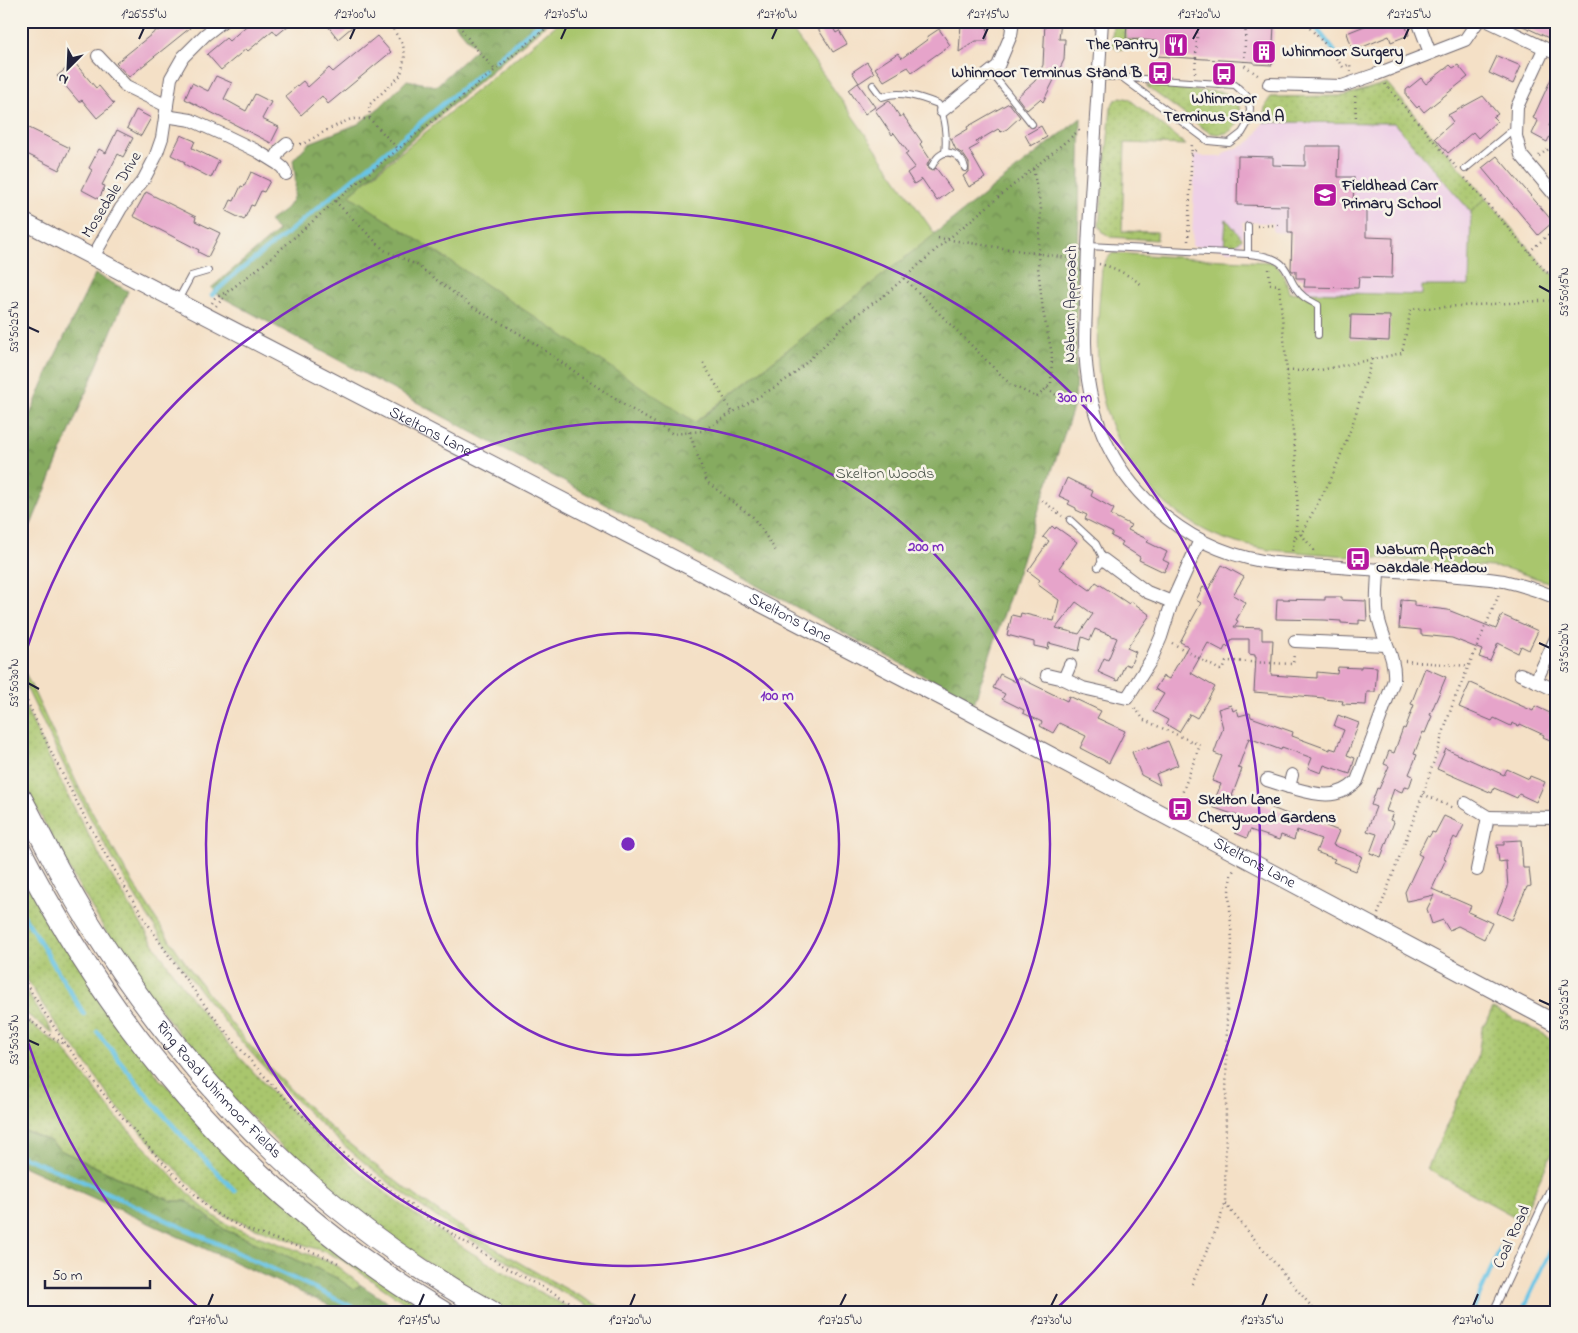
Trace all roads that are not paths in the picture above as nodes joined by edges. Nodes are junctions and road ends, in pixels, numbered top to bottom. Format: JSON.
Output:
{"nodes":[{"id":1,"x":223,"y":21,"type":"edge"},
{"id":2,"x":1013,"y":21,"type":"edge"},
{"id":3,"x":1102,"y":21,"type":"edge"},
{"id":4,"x":1418,"y":21,"type":"edge"},
{"id":5,"x":1478,"y":21,"type":"edge"},
{"id":6,"x":1488,"y":21,"type":"edge"},
{"id":7,"x":1544,"y":50,"type":"junction"},
{"id":8,"x":1430,"y":53,"type":"junction"},
{"id":9,"x":1557,"y":54,"type":"edge"},
{"id":10,"x":98,"y":56,"type":"dead end"},
{"id":11,"x":991,"y":72,"type":"junction"},
{"id":12,"x":1098,"y":76,"type":"junction"},
{"id":13,"x":1123,"y":78,"type":"junction"},
{"id":14,"x":1269,"y":84,"type":"road end"},
{"id":15,"x":873,"y":86,"type":"dead end"},
{"id":16,"x":166,"y":111,"type":"junction"},
{"id":17,"x":942,"y":111,"type":"junction"},
{"id":18,"x":1032,"y":124,"type":"dead end"},
{"id":19,"x":1516,"y":127,"type":"junction"},
{"id":20,"x":287,"y":144,"type":"road end"},
{"id":21,"x":945,"y":153,"type":"junction"},
{"id":22,"x":274,"y":161,"type":"junction"},
{"id":23,"x":932,"y":166,"type":"dead end"},
{"id":24,"x":965,"y":168,"type":"dead end"},
{"id":25,"x":1465,"y":169,"type":"dead end"},
{"id":26,"x":286,"y":174,"type":"dead end"},
{"id":27,"x":1557,"y":198,"type":"edge"},
{"id":28,"x":21,"y":220,"type":"edge"},
{"id":29,"x":1248,"y":226,"type":"road end"},
{"id":30,"x":1088,"y":246,"type":"junction"},
{"id":31,"x":1248,"y":254,"type":"junction"},
{"id":32,"x":93,"y":257,"type":"junction"},
{"id":33,"x":208,"y":271,"type":"dead end"},
{"id":34,"x":178,"y":301,"type":"junction"},
{"id":35,"x":1318,"y":335,"type":"dead end"},
{"id":36,"x":1070,"y":520,"type":"road end"},
{"id":37,"x":1200,"y":540,"type":"junction"},
{"id":38,"x":1101,"y":563,"type":"joint"},
{"id":39,"x":1378,"y":570,"type":"junction"},
{"id":40,"x":1557,"y":598,"type":"edge"},
{"id":41,"x":1172,"y":602,"type":"junction"},
{"id":42,"x":1557,"y":636,"type":"edge"},
{"id":43,"x":1294,"y":641,"type":"road end"},
{"id":44,"x":1386,"y":645,"type":"junction"},
{"id":45,"x":1070,"y":665,"type":"dead end"},
{"id":46,"x":1520,"y":674,"type":"dead end"},
{"id":47,"x":1047,"y":675,"type":"dead end"},
{"id":48,"x":1064,"y":679,"type":"junction"},
{"id":49,"x":1536,"y":681,"type":"junction"},
{"id":50,"x":1557,"y":691,"type":"edge"},
{"id":51,"x":1267,"y":780,"type":"dead end"},
{"id":52,"x":21,"y":798,"type":"edge"},
{"id":53,"x":1465,"y":803,"type":"dead end"},
{"id":54,"x":1488,"y":817,"type":"junction"},
{"id":55,"x":1557,"y":818,"type":"edge"},
{"id":56,"x":21,"y":851,"type":"edge"},
{"id":57,"x":1477,"y":870,"type":"dead end"},
{"id":58,"x":1557,"y":1024,"type":"edge"},
{"id":59,"x":1557,"y":1174,"type":"edge"},
{"id":60,"x":443,"y":1312,"type":"edge"},
{"id":61,"x":492,"y":1312,"type":"edge"},
{"id":62,"x":1493,"y":1312,"type":"edge"}],
"edges":[{"from":1,"to":16,"type":"street","name":"Mosedale Drive"},
{"from":2,"to":11,"type":"street"},
{"from":3,"to":12,"type":"street","name":"Naburn Approach"},
{"from":4,"to":8,"type":"street"},
{"from":5,"to":8,"type":"street"},
{"from":6,"to":7,"type":"street"},
{"from":7,"to":9,"type":"street"},
{"from":7,"to":19,"type":"street"},
{"from":8,"to":14,"type":"street"},
{"from":10,"to":16,"type":"street"},
{"from":11,"to":17,"type":"street"},
{"from":11,"to":18,"type":"lane"},
{"from":12,"to":13,"type":"lane"},
{"from":12,"to":30,"type":"street","name":"Naburn Approach"},
{"from":13,"to":13,"type":"lane"},
{"from":15,"to":17,"type":"lane"},
{"from":16,"to":22,"type":"street"},
{"from":16,"to":32,"type":"street","name":"Mosedale Drive"},
{"from":17,"to":21,"type":"lane"},
{"from":19,"to":25,"type":"lane"},
{"from":19,"to":27,"type":"street"},
{"from":20,"to":22,"type":"street"},
{"from":21,"to":23,"type":"lane"},
{"from":21,"to":24,"type":"lane"},
{"from":22,"to":26,"type":"street"},
{"from":28,"to":32,"type":"street","name":"Skeltons Lane"},
{"from":29,"to":31,"type":"lane"},
{"from":30,"to":31,"type":"lane"},
{"from":30,"to":37,"type":"street","name":"Naburn Approach"},
{"from":31,"to":35,"type":"lane"},
{"from":32,"to":34,"type":"street","name":"Skeltons Lane"},
{"from":33,"to":34,"type":"lane"},
{"from":34,"to":58,"type":"street","name":"Skeltons Lane"},
{"from":36,"to":38,"type":"lane"},
{"from":37,"to":39,"type":"street","name":"Naburn Approach"},
{"from":37,"to":41,"type":"street"},
{"from":38,"to":41,"type":"street"},
{"from":39,"to":40,"type":"street","name":"Naburn Approach"},
{"from":39,"to":44,"type":"street"},
{"from":41,"to":48,"type":"street"},
{"from":42,"to":49,"type":"street"},
{"from":43,"to":44,"type":"street"},
{"from":44,"to":51,"type":"street"},
{"from":45,"to":48,"type":"street"},
{"from":46,"to":49,"type":"street"},
{"from":47,"to":48,"type":"street"},
{"from":49,"to":50,"type":"street"},
{"from":52,"to":61,"type":"highway","name":"Ring Road Whinmoor Fields"},
{"from":53,"to":54,"type":"street"},
{"from":54,"to":55,"type":"street"},
{"from":54,"to":57,"type":"street"},
{"from":56,"to":60,"type":"highway","name":"Ring Road Whinmoor Fields"},
{"from":59,"to":62,"type":"lane","name":"Coal Road"}]}
